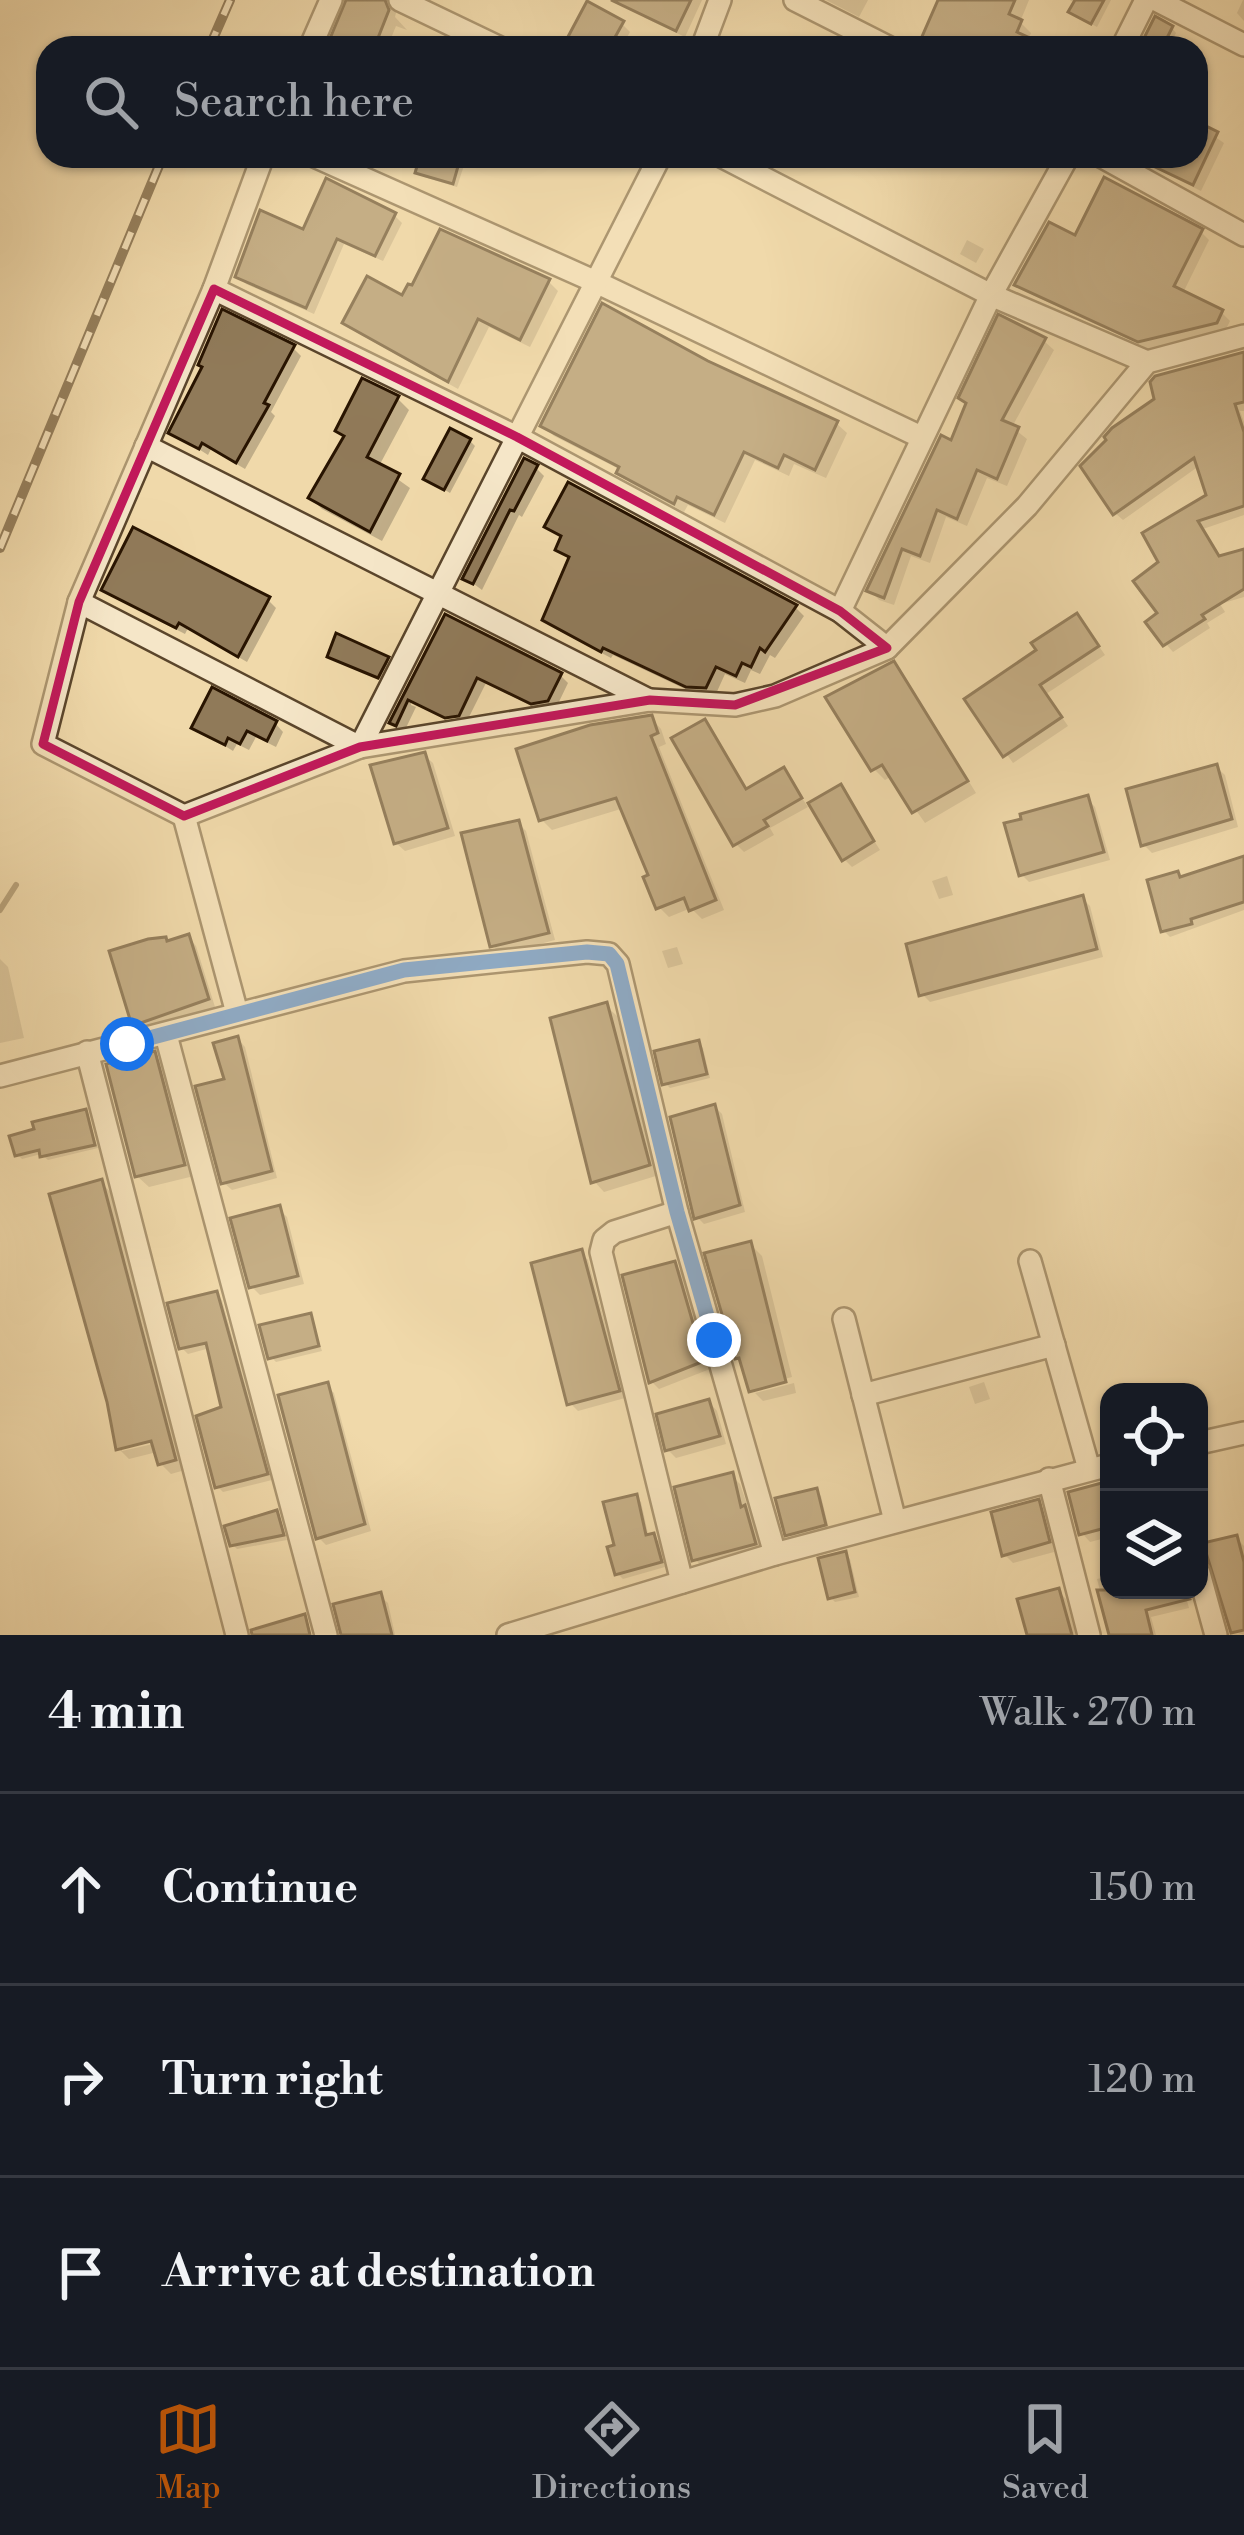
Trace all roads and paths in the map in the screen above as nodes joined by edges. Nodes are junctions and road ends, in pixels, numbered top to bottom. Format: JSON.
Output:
{"nodes":[{"id":1,"x":331,"y":0,"type":"edge"},
{"id":2,"x":400,"y":0,"type":"edge"},
{"id":3,"x":720,"y":0,"type":"edge"},
{"id":4,"x":795,"y":0,"type":"edge"},
{"id":5,"x":1146,"y":0,"type":"edge"},
{"id":6,"x":1156,"y":0,"type":"edge"},
{"id":7,"x":315,"y":36,"type":"edge"},
{"id":8,"x":475,"y":36,"type":"edge"},
{"id":9,"x":706,"y":36,"type":"edge"},
{"id":10,"x":866,"y":36,"type":"edge"},
{"id":11,"x":1128,"y":36,"type":"edge"},
{"id":12,"x":1244,"y":45,"type":"edge"},
{"id":13,"x":259,"y":168,"type":"edge"},
{"id":14,"x":341,"y":168,"type":"edge"},
{"id":15,"x":654,"y":168,"type":"edge"},
{"id":16,"x":744,"y":168,"type":"edge"},
{"id":17,"x":1060,"y":168,"type":"edge"},
{"id":18,"x":1124,"y":168,"type":"edge"},
{"id":19,"x":1244,"y":235,"type":"edge"},
{"id":20,"x":596,"y":282,"type":"junction"},
{"id":21,"x":214,"y":289,"type":"junction"},
{"id":22,"x":991,"y":295,"type":"junction"},
{"id":23,"x":1244,"y":336,"type":"edge"},
{"id":24,"x":1148,"y":362,"type":"junction"},
{"id":25,"x":517,"y":437,"type":"junction"},
{"id":26,"x":921,"y":437,"type":"junction"},
{"id":27,"x":146,"y":446,"type":"junction"},
{"id":28,"x":438,"y":592,"type":"junction"},
{"id":29,"x":79,"y":602,"type":"junction"},
{"id":30,"x":839,"y":611,"type":"junction"},
{"id":31,"x":887,"y":648,"type":"junction"},
{"id":32,"x":650,"y":700,"type":"junction"},
{"id":33,"x":360,"y":747,"type":"junction"},
{"id":34,"x":184,"y":816,"type":"junction"},
{"id":35,"x":237,"y":1013,"type":"junction"},
{"id":36,"x":166,"y":1035,"type":"junction"},
{"id":37,"x":87,"y":1052,"type":"junction"},
{"id":38,"x":0,"y":1076,"type":"edge"},
{"id":39,"x":677,"y":1212,"type":"junction"},
{"id":40,"x":1030,"y":1261,"type":"dead end"},
{"id":41,"x":844,"y":1319,"type":"dead end"},
{"id":42,"x":1054,"y":1346,"type":"junction"},
{"id":43,"x":862,"y":1395,"type":"junction"},
{"id":44,"x":1244,"y":1433,"type":"edge"},
{"id":45,"x":1208,"y":1441,"type":"edge"},
{"id":46,"x":1099,"y":1467,"type":"edge"},
{"id":47,"x":1049,"y":1479,"type":"junction"},
{"id":48,"x":895,"y":1521,"type":"junction"},
{"id":49,"x":775,"y":1554,"type":"junction"},
{"id":50,"x":682,"y":1582,"type":"junction"},
{"id":51,"x":1206,"y":1599,"type":"edge"},
{"id":52,"x":237,"y":1635,"type":"edge"},
{"id":53,"x":326,"y":1635,"type":"edge"},
{"id":54,"x":508,"y":1635,"type":"edge"},
{"id":55,"x":1089,"y":1635,"type":"edge"},
{"id":56,"x":1216,"y":1635,"type":"edge"}],
"edges":[{"from":1,"to":7,"type":"street"},
{"from":2,"to":8,"type":"street"},
{"from":3,"to":9,"type":"street"},
{"from":4,"to":10,"type":"street"},
{"from":5,"to":11,"type":"street"},
{"from":6,"to":12,"type":"street"},
{"from":13,"to":21,"type":"street"},
{"from":14,"to":20,"type":"street"},
{"from":15,"to":20,"type":"street"},
{"from":16,"to":22,"type":"street"},
{"from":17,"to":22,"type":"street"},
{"from":18,"to":19,"type":"street"},
{"from":20,"to":25,"type":"street"},
{"from":20,"to":26,"type":"street"},
{"from":21,"to":25,"type":"street"},
{"from":21,"to":27,"type":"street"},
{"from":22,"to":24,"type":"street"},
{"from":22,"to":26,"type":"street"},
{"from":23,"to":24,"type":"street"},
{"from":24,"to":31,"type":"street"},
{"from":25,"to":28,"type":"street"},
{"from":25,"to":30,"type":"street"},
{"from":26,"to":30,"type":"street"},
{"from":27,"to":28,"type":"street"},
{"from":27,"to":29,"type":"street"},
{"from":28,"to":32,"type":"street"},
{"from":28,"to":33,"type":"street"},
{"from":29,"to":33,"type":"street"},
{"from":29,"to":34,"type":"street"},
{"from":30,"to":31,"type":"street"},
{"from":31,"to":32,"type":"street"},
{"from":32,"to":33,"type":"street"},
{"from":33,"to":34,"type":"street"},
{"from":34,"to":35,"type":"street"},
{"from":35,"to":36,"type":"street"},
{"from":35,"to":39,"type":"street"},
{"from":36,"to":37,"type":"street"},
{"from":36,"to":53,"type":"street"},
{"from":37,"to":38,"type":"street"},
{"from":37,"to":52,"type":"street"},
{"from":39,"to":49,"type":"street"},
{"from":39,"to":50,"type":"street"},
{"from":40,"to":42,"type":"street"},
{"from":41,"to":43,"type":"street"},
{"from":42,"to":43,"type":"street"},
{"from":42,"to":46,"type":"street"},
{"from":43,"to":48,"type":"street"},
{"from":44,"to":45,"type":"street"},
{"from":46,"to":47,"type":"street"},
{"from":47,"to":48,"type":"street"},
{"from":47,"to":55,"type":"street"},
{"from":48,"to":49,"type":"street"},
{"from":49,"to":50,"type":"street"},
{"from":50,"to":54,"type":"street"},
{"from":51,"to":56,"type":"street"}]}
